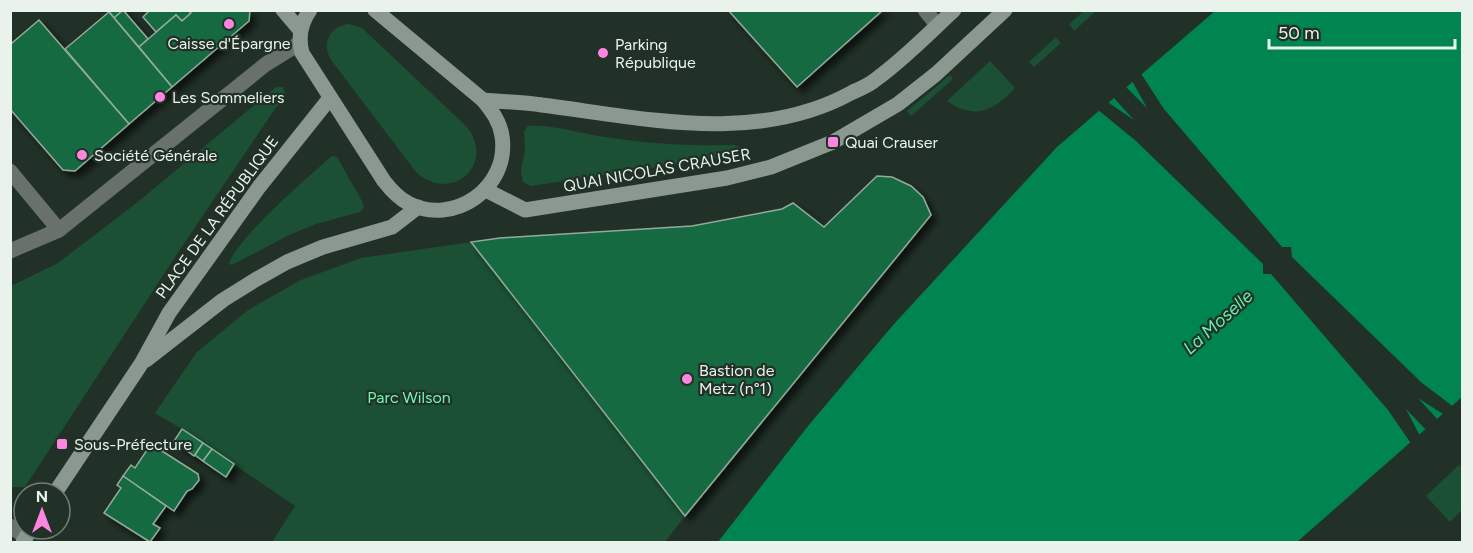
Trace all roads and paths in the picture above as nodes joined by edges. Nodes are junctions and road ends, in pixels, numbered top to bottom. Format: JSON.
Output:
{"nodes":[{"id":1,"x":283,"y":10,"type":"edge"},
{"id":2,"x":310,"y":10,"type":"edge"},
{"id":3,"x":375,"y":10,"type":"edge"},
{"id":4,"x":925,"y":10,"type":"edge"},
{"id":5,"x":954,"y":10,"type":"edge"},
{"id":6,"x":1005,"y":10,"type":"edge"},
{"id":7,"x":938,"y":25,"type":"junction"},
{"id":8,"x":300,"y":37,"type":"junction"},
{"id":9,"x":330,"y":98,"type":"junction"},
{"id":10,"x":483,"y":100,"type":"junction"},
{"id":11,"x":10,"y":171,"type":"edge"},
{"id":12,"x":486,"y":190,"type":"junction"},
{"id":13,"x":418,"y":207,"type":"junction"},
{"id":14,"x":59,"y":230,"type":"junction"},
{"id":15,"x":10,"y":252,"type":"edge"},
{"id":16,"x":141,"y":364,"type":"junction"},
{"id":17,"x":63,"y":481,"type":"edge"}],
"edges":[{"from":1,"to":8,"type":"main road"},
{"from":2,"to":8,"type":"main road"},
{"from":3,"to":10,"type":"main road"},
{"from":4,"to":7,"type":"street"},
{"from":5,"to":7,"type":"main road","name":"QUAI NICOLAS CRAUSER"},
{"from":6,"to":12,"type":"main road","name":"QUAI NICOLAS CRAUSER"},
{"from":7,"to":10,"type":"main road","name":"QUAI NICOLAS CRAUSER"},
{"from":8,"to":9,"type":"main road"},
{"from":8,"to":14,"type":"street"},
{"from":9,"to":13,"type":"main road"},
{"from":9,"to":16,"type":"main road","name":"PLACE DE LA RÉPUBLIQUE"},
{"from":10,"to":12,"type":"main road"},
{"from":11,"to":14,"type":"street"},
{"from":12,"to":13,"type":"main road"},
{"from":13,"to":16,"type":"main road","name":"PLACE DE LA RÉPUBLIQUE"},
{"from":14,"to":15,"type":"street"},
{"from":16,"to":17,"type":"main road","name":"PLACE DE LA RÉPUBLIQUE"}]}
